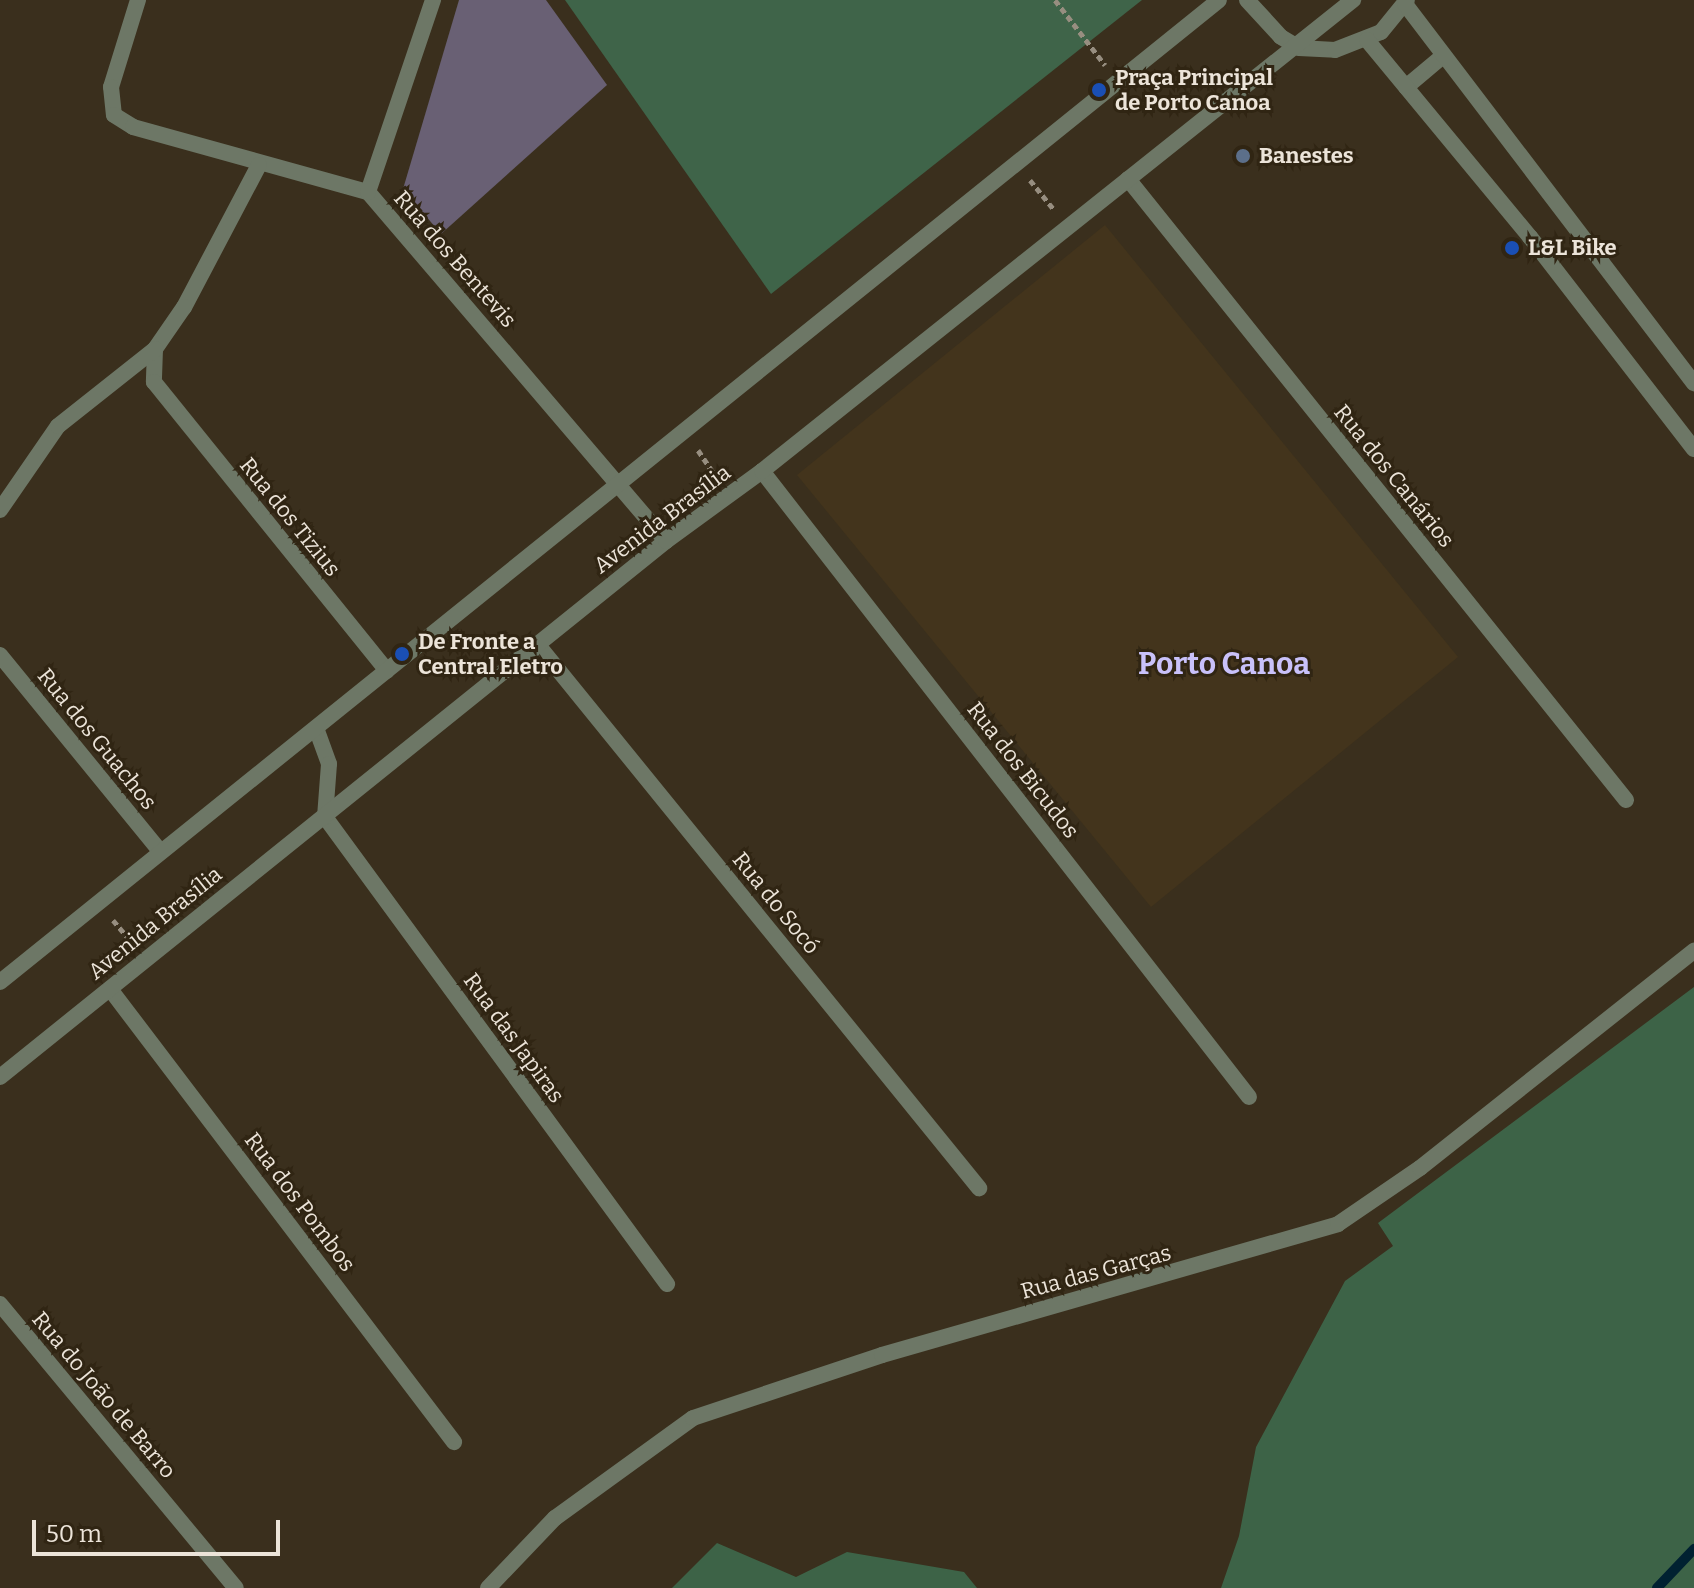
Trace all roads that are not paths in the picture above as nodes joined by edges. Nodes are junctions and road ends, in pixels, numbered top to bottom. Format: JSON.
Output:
{"nodes":[{"id":1,"x":138,"y":0,"type":"edge"},
{"id":2,"x":433,"y":0,"type":"edge"},
{"id":3,"x":1219,"y":0,"type":"edge"},
{"id":4,"x":1247,"y":0,"type":"edge"},
{"id":5,"x":1353,"y":0,"type":"edge"},
{"id":6,"x":1406,"y":2,"type":"edge"},
{"id":7,"x":1367,"y":40,"type":"junction"},
{"id":8,"x":1299,"y":48,"type":"junction"},
{"id":9,"x":1443,"y":56,"type":"junction"},
{"id":10,"x":1406,"y":87,"type":"junction"},
{"id":11,"x":259,"y":165,"type":"junction"},
{"id":12,"x":1128,"y":179,"type":"junction"},
{"id":13,"x":368,"y":192,"type":"junction"},
{"id":14,"x":155,"y":349,"type":"junction"},
{"id":15,"x":1694,"y":383,"type":"edge"},
{"id":16,"x":1694,"y":449,"type":"edge"},
{"id":17,"x":762,"y":471,"type":"junction"},
{"id":18,"x":618,"y":483,"type":"junction"},
{"id":19,"x":0,"y":510,"type":"edge"},
{"id":20,"x":666,"y":541,"type":"junction"},
{"id":21,"x":538,"y":645,"type":"junction"},
{"id":22,"x":0,"y":655,"type":"edge"},
{"id":23,"x":387,"y":671,"type":"junction"},
{"id":24,"x":316,"y":728,"type":"junction"},
{"id":25,"x":1626,"y":800,"type":"dead end"},
{"id":26,"x":325,"y":817,"type":"junction"},
{"id":27,"x":160,"y":851,"type":"junction"},
{"id":28,"x":1694,"y":951,"type":"edge"},
{"id":29,"x":0,"y":982,"type":"edge"},
{"id":30,"x":110,"y":989,"type":"junction"},
{"id":31,"x":0,"y":1077,"type":"edge"},
{"id":32,"x":1249,"y":1097,"type":"dead end"},
{"id":33,"x":979,"y":1188,"type":"dead end"},
{"id":34,"x":667,"y":1284,"type":"dead end"},
{"id":35,"x":0,"y":1304,"type":"edge"},
{"id":36,"x":454,"y":1442,"type":"dead end"},
{"id":37,"x":236,"y":1588,"type":"edge"},
{"id":38,"x":488,"y":1588,"type":"edge"}],
"edges":[{"from":1,"to":11,"type":"street","name":"Rua dos Bentevis"},
{"from":2,"to":13,"type":"street"},
{"from":3,"to":18,"type":"street"},
{"from":4,"to":8,"type":"street"},
{"from":5,"to":8,"type":"street","name":"Avenida Brasília"},
{"from":6,"to":7,"type":"street"},
{"from":6,"to":9,"type":"street"},
{"from":7,"to":8,"type":"street"},
{"from":7,"to":10,"type":"street"},
{"from":8,"to":12,"type":"street","name":"Avenida Brasília"},
{"from":9,"to":10,"type":"street"},
{"from":9,"to":15,"type":"street"},
{"from":10,"to":16,"type":"street"},
{"from":11,"to":13,"type":"street","name":"Rua dos Bentevis"},
{"from":11,"to":14,"type":"street"},
{"from":12,"to":17,"type":"street","name":"Avenida Brasília"},
{"from":12,"to":25,"type":"street","name":"Rua dos Canários"},
{"from":13,"to":18,"type":"street","name":"Rua dos Bentevis"},
{"from":14,"to":19,"type":"street"},
{"from":14,"to":23,"type":"street","name":"Rua dos Tizius"},
{"from":17,"to":20,"type":"street","name":"Avenida Brasília"},
{"from":17,"to":32,"type":"street","name":"Rua dos Bicudos"},
{"from":18,"to":20,"type":"street","name":"Rua dos Bentevis"},
{"from":18,"to":23,"type":"street"},
{"from":20,"to":21,"type":"street","name":"Avenida Brasília"},
{"from":21,"to":26,"type":"street","name":"Avenida Brasília"},
{"from":21,"to":33,"type":"street","name":"Rua do Socó"},
{"from":22,"to":27,"type":"street","name":"Rua dos Guachos"},
{"from":23,"to":24,"type":"street"},
{"from":24,"to":26,"type":"street"},
{"from":24,"to":27,"type":"street"},
{"from":26,"to":30,"type":"street","name":"Avenida Brasília"},
{"from":26,"to":34,"type":"street","name":"Rua das Japiras"},
{"from":27,"to":29,"type":"street"},
{"from":28,"to":38,"type":"street","name":"Rua das Garças"},
{"from":30,"to":31,"type":"street","name":"Avenida Brasília"},
{"from":30,"to":36,"type":"street","name":"Rua dos Pombos"},
{"from":35,"to":37,"type":"street","name":"Rua do João de Barro"}]}
